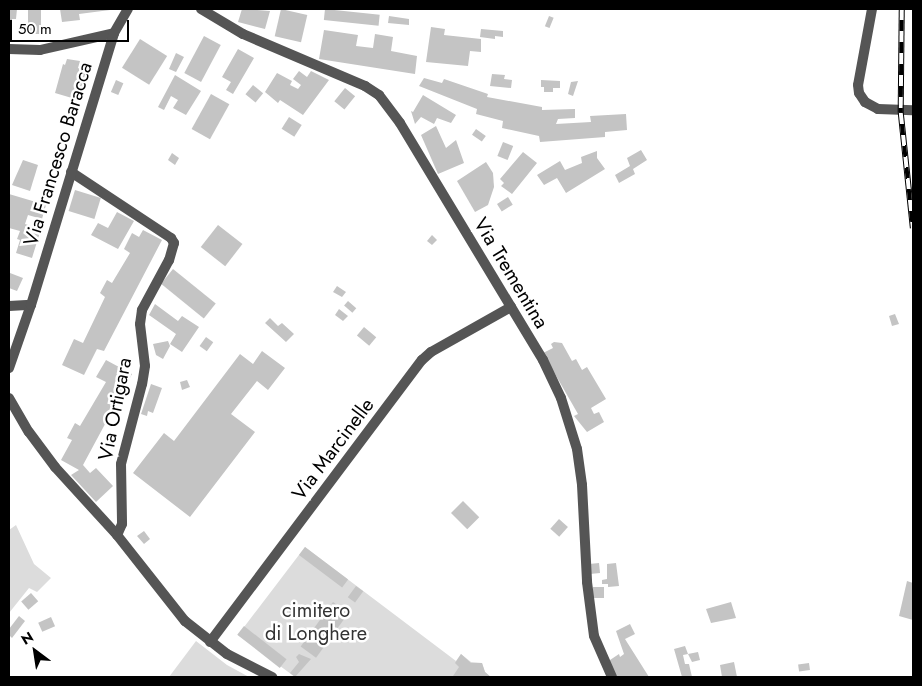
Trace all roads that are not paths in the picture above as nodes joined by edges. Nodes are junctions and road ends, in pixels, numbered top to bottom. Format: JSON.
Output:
{"nodes":[{"id":1,"x":128,"y":9,"type":"edge"},
{"id":2,"x":201,"y":9,"type":"edge"},
{"id":3,"x":872,"y":9,"type":"edge"},
{"id":4,"x":114,"y":33,"type":"junction"},
{"id":5,"x":9,"y":49,"type":"edge"},
{"id":6,"x":913,"y":110,"type":"edge"},
{"id":7,"x":71,"y":172,"type":"junction"},
{"id":8,"x":31,"y":305,"type":"junction"},
{"id":9,"x":9,"y":306,"type":"edge"},
{"id":10,"x":510,"y":306,"type":"junction"},
{"id":11,"x":9,"y":368,"type":"edge"},
{"id":12,"x":9,"y":398,"type":"edge"},
{"id":13,"x":117,"y":535,"type":"junction"},
{"id":14,"x":210,"y":642,"type":"junction"},
{"id":15,"x":272,"y":677,"type":"edge"},
{"id":16,"x":612,"y":677,"type":"edge"}],
"edges":[{"from":1,"to":4,"type":"street","name":"Via Francesco Baracca"},
{"from":2,"to":10,"type":"street","name":"Via Trementina"},
{"from":3,"to":6,"type":"street"},
{"from":4,"to":5,"type":"street"},
{"from":4,"to":7,"type":"street","name":"Via Francesco Baracca"},
{"from":7,"to":8,"type":"street","name":"Via Francesco Baracca"},
{"from":7,"to":13,"type":"street","name":"Via Ortigara"},
{"from":8,"to":9,"type":"street"},
{"from":8,"to":11,"type":"street","name":"Via Francesco Baracca"},
{"from":10,"to":14,"type":"street","name":"Via Marcinelle"},
{"from":10,"to":16,"type":"street","name":"Via Trementina"},
{"from":12,"to":13,"type":"street"},
{"from":13,"to":14,"type":"street"},
{"from":14,"to":15,"type":"street"}]}
